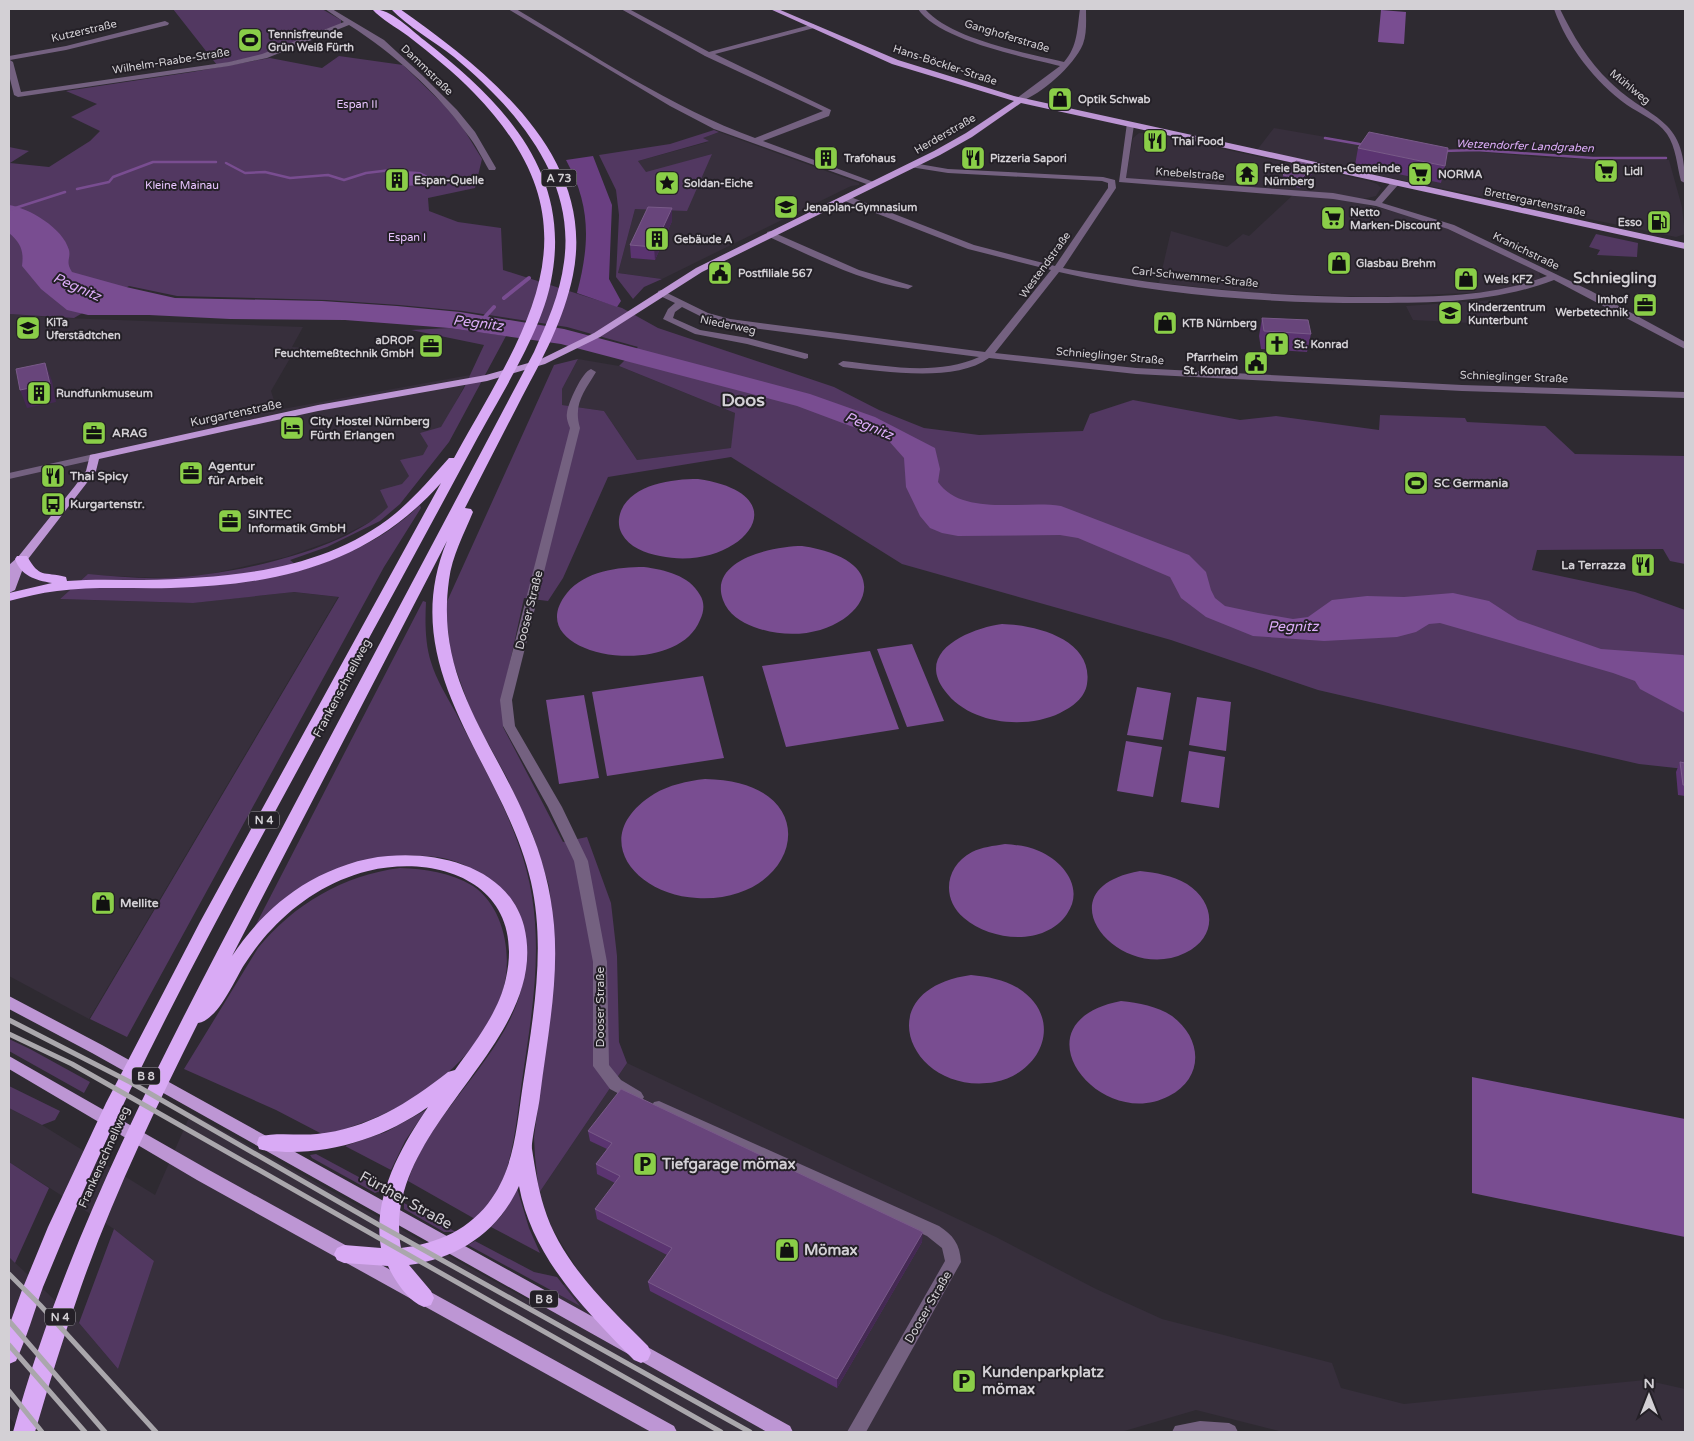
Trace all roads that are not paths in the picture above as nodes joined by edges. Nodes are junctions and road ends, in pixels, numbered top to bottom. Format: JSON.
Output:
{"nodes":[{"id":1,"x":328,"y":9,"type":"edge"},
{"id":2,"x":376,"y":9,"type":"edge"},
{"id":3,"x":395,"y":9,"type":"edge"},
{"id":4,"x":511,"y":9,"type":"edge"},
{"id":5,"x":624,"y":9,"type":"edge"},
{"id":6,"x":773,"y":9,"type":"edge"},
{"id":7,"x":921,"y":9,"type":"edge"},
{"id":8,"x":1083,"y":9,"type":"edge"},
{"id":9,"x":1557,"y":9,"type":"edge"},
{"id":10,"x":351,"y":22,"type":"junction"},
{"id":11,"x":165,"y":23,"type":"dead end"},
{"id":12,"x":811,"y":26,"type":"junction"},
{"id":13,"x":708,"y":54,"type":"junction"},
{"id":14,"x":9,"y":58,"type":"edge"},
{"id":15,"x":9,"y":62,"type":"edge"},
{"id":16,"x":1065,"y":65,"type":"junction"},
{"id":17,"x":1020,"y":100,"type":"junction"},
{"id":18,"x":1117,"y":122,"type":"joint"},
{"id":19,"x":1130,"y":125,"type":"junction"},
{"id":20,"x":755,"y":141,"type":"junction"},
{"id":21,"x":913,"y":165,"type":"junction"},
{"id":22,"x":492,"y":168,"type":"dead end"},
{"id":23,"x":1685,"y":181,"type":"edge"},
{"id":24,"x":1395,"y":183,"type":"junction"},
{"id":25,"x":875,"y":184,"type":"junction"},
{"id":26,"x":845,"y":198,"type":"junction"},
{"id":27,"x":1377,"y":204,"type":"junction"},
{"id":28,"x":770,"y":234,"type":"junction"},
{"id":29,"x":1685,"y":246,"type":"edge"},
{"id":30,"x":1058,"y":268,"type":"junction"},
{"id":31,"x":1553,"y":277,"type":"junction"},
{"id":32,"x":908,"y":286,"type":"dead end"},
{"id":33,"x":661,"y":293,"type":"junction"},
{"id":34,"x":681,"y":303,"type":"junction"},
{"id":35,"x":636,"y":309,"type":"joint"},
{"id":36,"x":1685,"y":346,"type":"edge"},
{"id":37,"x":987,"y":355,"type":"junction"},
{"id":38,"x":805,"y":356,"type":"dead end"},
{"id":39,"x":843,"y":364,"type":"dead end"},
{"id":40,"x":592,"y":372,"type":"dead end"},
{"id":41,"x":1685,"y":395,"type":"edge"},
{"id":42,"x":469,"y":443,"type":"junction"},
{"id":43,"x":94,"y":457,"type":"junction"},
{"id":44,"x":480,"y":467,"type":"junction"},
{"id":45,"x":9,"y":476,"type":"edge"},
{"id":46,"x":22,"y":559,"type":"junction"},
{"id":47,"x":9,"y":571,"type":"edge"},
{"id":48,"x":85,"y":584,"type":"junction"},
{"id":49,"x":9,"y":590,"type":"edge"},
{"id":50,"x":9,"y":597,"type":"edge"},
{"id":51,"x":382,"y":604,"type":"joint"},
{"id":52,"x":408,"y":605,"type":"joint"},
{"id":53,"x":9,"y":1002,"type":"edge"},
{"id":54,"x":182,"y":1037,"type":"junction"},
{"id":55,"x":476,"y":1054,"type":"junction"},
{"id":56,"x":9,"y":1062,"type":"edge"},
{"id":57,"x":266,"y":1143,"type":"junction"},
{"id":58,"x":523,"y":1147,"type":"junction"},
{"id":59,"x":392,"y":1214,"type":"junction"},
{"id":60,"x":448,"y":1245,"type":"junction"},
{"id":61,"x":344,"y":1254,"type":"junction"},
{"id":62,"x":395,"y":1258,"type":"junction"},
{"id":63,"x":424,"y":1298,"type":"junction"},
{"id":64,"x":641,"y":1353,"type":"junction"},
{"id":65,"x":9,"y":1354,"type":"edge"},
{"id":66,"x":24,"y":1432,"type":"edge"},
{"id":67,"x":668,"y":1432,"type":"edge"},
{"id":68,"x":784,"y":1432,"type":"edge"},
{"id":69,"x":856,"y":1432,"type":"edge"},
{"id":70,"x":1180,"y":1432,"type":"edge"},
{"id":71,"x":1229,"y":1432,"type":"edge"}],
"edges":[{"from":1,"to":10,"type":"street","name":"Dammstraße"},
{"from":2,"to":42,"type":"highway","name":"Frankenschnellweg","number":"A 73"},
{"from":3,"to":44,"type":"highway","name":"Frankenschnellweg","number":"A 73"},
{"from":4,"to":20,"type":"street"},
{"from":5,"to":13,"type":"street"},
{"from":6,"to":12,"type":"main road","name":"Hans-Böckler-Straße"},
{"from":7,"to":16,"type":"street","name":"Ganghoferstraße"},
{"from":8,"to":16,"type":"street"},
{"from":9,"to":23,"type":"street","name":"Mühlweg"},
{"from":10,"to":15,"type":"street","name":"Wilhelm-Raabe-Straße"},
{"from":10,"to":22,"type":"street","name":"Dammstraße"},
{"from":11,"to":14,"type":"street","name":"Kutzerstraße"},
{"from":12,"to":13,"type":"street"},
{"from":12,"to":17,"type":"main road","name":"Hans-Böckler-Straße"},
{"from":13,"to":20,"type":"street"},
{"from":16,"to":17,"type":"street"},
{"from":17,"to":18,"type":"main road","name":"Hans-Böckler-Straße"},
{"from":17,"to":21,"type":"main road","name":"Herderstraße"},
{"from":18,"to":19,"type":"main road","name":"Brettergartenstraße"},
{"from":19,"to":24,"type":"main road","name":"Brettergartenstraße"},
{"from":19,"to":27,"type":"street","name":"Knebelstraße"},
{"from":20,"to":25,"type":"street"},
{"from":21,"to":25,"type":"main road","name":"Herderstraße"},
{"from":21,"to":30,"type":"street","name":"Westendstraße"},
{"from":24,"to":27,"type":"street"},
{"from":24,"to":29,"type":"main road","name":"Brettergartenstraße"},
{"from":25,"to":26,"type":"main road","name":"Herderstraße"},
{"from":26,"to":28,"type":"main road","name":"Herderstraße"},
{"from":26,"to":30,"type":"street","name":"Carl-Schwemmer-Straße"},
{"from":27,"to":31,"type":"street","name":"Kranichstraße"},
{"from":28,"to":32,"type":"street"},
{"from":28,"to":33,"type":"main road","name":"Herderstraße"},
{"from":30,"to":31,"type":"street","name":"Carl-Schwemmer-Straße"},
{"from":30,"to":37,"type":"street","name":"Westendstraße"},
{"from":31,"to":36,"type":"street","name":"Kranichstraße"},
{"from":33,"to":34,"type":"street","name":"Schnieglinger Straße"},
{"from":33,"to":35,"type":"main road","name":"Herderstraße"},
{"from":34,"to":37,"type":"street","name":"Schnieglinger Straße"},
{"from":34,"to":38,"type":"street","name":"Niederweg"},
{"from":35,"to":43,"type":"main road","name":"Kurgartenstraße"},
{"from":37,"to":39,"type":"street"},
{"from":37,"to":41,"type":"street","name":"Schnieglinger Straße"},
{"from":40,"to":69,"type":"street","name":"Dooser Straße"},
{"from":42,"to":48,"type":"highway"},
{"from":42,"to":51,"type":"highway","name":"Frankenschnellweg","number":"A 73"},
{"from":43,"to":45,"type":"street","name":"Kurgartenstraße"},
{"from":43,"to":46,"type":"main road"},
{"from":44,"to":52,"type":"highway","name":"Frankenschnellweg","number":"A 73"},
{"from":44,"to":58,"type":"highway"},
{"from":46,"to":47,"type":"main road"},
{"from":46,"to":48,"type":"highway"},
{"from":46,"to":49,"type":"main road"},
{"from":48,"to":50,"type":"highway"},
{"from":51,"to":65,"type":"highway","name":"Frankenschnellweg","number":"N 4"},
{"from":52,"to":54,"type":"highway","name":"Frankenschnellweg","number":"N 4"},
{"from":53,"to":57,"type":"main road","name":"Fürther Straße","number":"B 8"},
{"from":54,"to":55,"type":"highway"},
{"from":54,"to":66,"type":"highway","name":"Frankenschnellweg","number":"N 4"},
{"from":55,"to":57,"type":"highway"},
{"from":55,"to":59,"type":"highway"},
{"from":56,"to":61,"type":"main road"},
{"from":57,"to":59,"type":"main road","name":"Fürther Straße","number":"B 8"},
{"from":58,"to":60,"type":"highway"},
{"from":58,"to":64,"type":"highway"},
{"from":59,"to":60,"type":"main road","name":"Fürther Straße","number":"B 8"},
{"from":59,"to":62,"type":"highway"},
{"from":60,"to":62,"type":"highway"},
{"from":60,"to":64,"type":"main road","name":"Fürther Straße","number":"B 8"},
{"from":61,"to":62,"type":"highway"},
{"from":61,"to":63,"type":"main road"},
{"from":62,"to":63,"type":"highway"},
{"from":63,"to":67,"type":"main road"},
{"from":64,"to":68,"type":"main road","name":"Fürther Straße","number":"B 8"},
{"from":70,"to":71,"type":"street"}]}
